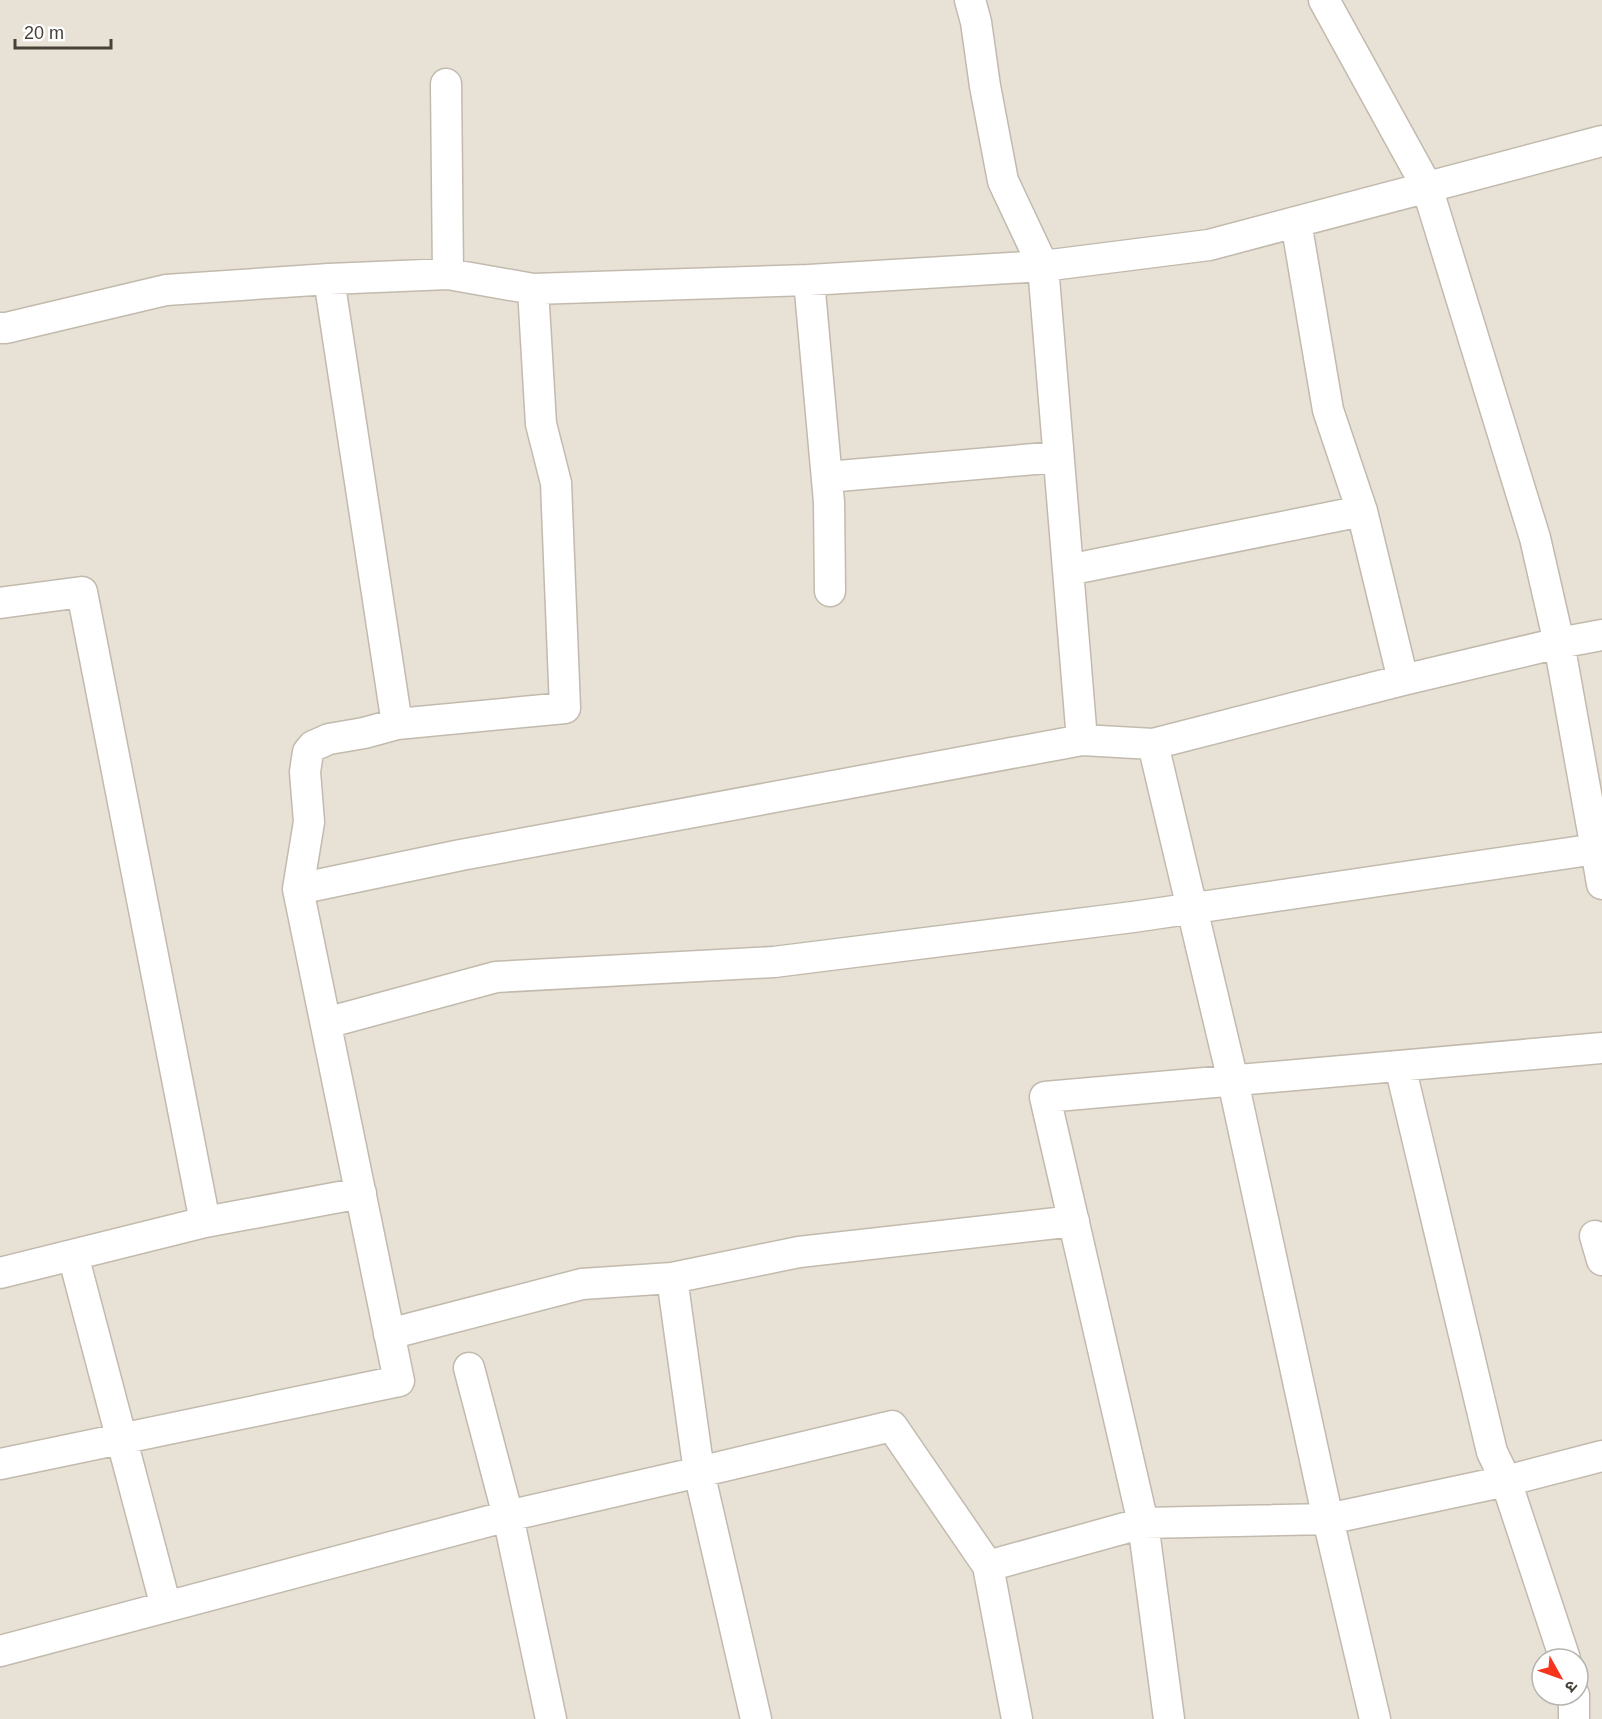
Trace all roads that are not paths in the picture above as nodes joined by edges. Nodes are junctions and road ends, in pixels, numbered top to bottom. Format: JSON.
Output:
{"nodes":[{"id":1,"x":970,"y":0,"type":"edge"},
{"id":2,"x":1324,"y":0,"type":"edge"},
{"id":3,"x":446,"y":84,"type":"dead end"},
{"id":4,"x":1602,"y":141,"type":"edge"},
{"id":5,"x":1427,"y":187,"type":"junction"},
{"id":6,"x":1296,"y":222,"type":"junction"},
{"id":7,"x":1043,"y":266,"type":"junction"},
{"id":8,"x":448,"y":274,"type":"junction"},
{"id":9,"x":329,"y":279,"type":"junction"},
{"id":10,"x":809,"y":280,"type":"junction"},
{"id":11,"x":533,"y":289,"type":"junction"},
{"id":12,"x":0,"y":328,"type":"edge"},
{"id":13,"x":1058,"y":457,"type":"junction"},
{"id":14,"x":827,"y":477,"type":"junction"},
{"id":15,"x":1362,"y":511,"type":"junction"},
{"id":16,"x":1068,"y":570,"type":"junction"},
{"id":17,"x":830,"y":591,"type":"dead end"},
{"id":18,"x":0,"y":603,"type":"edge"},
{"id":19,"x":1602,"y":635,"type":"edge"},
{"id":20,"x":1559,"y":643,"type":"junction"},
{"id":21,"x":1403,"y":680,"type":"junction"},
{"id":22,"x":397,"y":724,"type":"junction"},
{"id":23,"x":1082,"y":740,"type":"junction"},
{"id":24,"x":1153,"y":744,"type":"junction"},
{"id":25,"x":1599,"y":848,"type":"edge"},
{"id":26,"x":1602,"y":884,"type":"edge"},
{"id":27,"x":298,"y":889,"type":"junction"},
{"id":28,"x":1192,"y":909,"type":"junction"},
{"id":29,"x":326,"y":1023,"type":"junction"},
{"id":30,"x":1602,"y":1048,"type":"edge"},
{"id":31,"x":1400,"y":1066,"type":"junction"},
{"id":32,"x":1233,"y":1081,"type":"junction"},
{"id":33,"x":361,"y":1193,"type":"junction"},
{"id":34,"x":1074,"y":1221,"type":"junction"},
{"id":35,"x":205,"y":1222,"type":"junction"},
{"id":36,"x":72,"y":1255,"type":"junction"},
{"id":37,"x":0,"y":1273,"type":"edge"},
{"id":38,"x":672,"y":1278,"type":"junction"},
{"id":39,"x":389,"y":1334,"type":"junction"},
{"id":40,"x":469,"y":1368,"type":"dead end"},
{"id":41,"x":122,"y":1438,"type":"junction"},
{"id":42,"x":1602,"y":1456,"type":"edge"},
{"id":43,"x":0,"y":1464,"type":"edge"},
{"id":44,"x":699,"y":1472,"type":"junction"},
{"id":45,"x":1506,"y":1481,"type":"junction"},
{"id":46,"x":508,"y":1516,"type":"junction"},
{"id":47,"x":1328,"y":1519,"type":"junction"},
{"id":48,"x":1143,"y":1523,"type":"junction"},
{"id":49,"x":988,"y":1566,"type":"junction"},
{"id":50,"x":166,"y":1607,"type":"junction"},
{"id":51,"x":1561,"y":1647,"type":"edge"},
{"id":52,"x":0,"y":1651,"type":"edge"},
{"id":53,"x":551,"y":1719,"type":"edge"},
{"id":54,"x":756,"y":1719,"type":"edge"},
{"id":55,"x":1017,"y":1719,"type":"edge"},
{"id":56,"x":1169,"y":1719,"type":"edge"},
{"id":57,"x":1375,"y":1719,"type":"edge"}],
"edges":[{"from":1,"to":7,"type":"street"},
{"from":2,"to":5,"type":"street"},
{"from":3,"to":8,"type":"street"},
{"from":4,"to":5,"type":"street"},
{"from":5,"to":6,"type":"street"},
{"from":5,"to":20,"type":"street"},
{"from":6,"to":7,"type":"street"},
{"from":6,"to":15,"type":"street"},
{"from":7,"to":10,"type":"street"},
{"from":7,"to":13,"type":"street"},
{"from":8,"to":9,"type":"street"},
{"from":8,"to":11,"type":"street"},
{"from":9,"to":12,"type":"street"},
{"from":9,"to":22,"type":"street"},
{"from":10,"to":11,"type":"street"},
{"from":10,"to":14,"type":"street"},
{"from":11,"to":22,"type":"street"},
{"from":13,"to":14,"type":"street"},
{"from":13,"to":16,"type":"street"},
{"from":14,"to":17,"type":"street"},
{"from":15,"to":16,"type":"street"},
{"from":15,"to":21,"type":"street"},
{"from":16,"to":23,"type":"street"},
{"from":18,"to":35,"type":"street"},
{"from":19,"to":20,"type":"street"},
{"from":20,"to":21,"type":"street"},
{"from":20,"to":25,"type":"street"},
{"from":21,"to":24,"type":"street"},
{"from":22,"to":27,"type":"street"},
{"from":23,"to":24,"type":"street"},
{"from":23,"to":27,"type":"street"},
{"from":24,"to":28,"type":"street"},
{"from":25,"to":26,"type":"street"},
{"from":25,"to":28,"type":"street"},
{"from":27,"to":29,"type":"street"},
{"from":28,"to":29,"type":"street"},
{"from":28,"to":32,"type":"street"},
{"from":29,"to":33,"type":"street"},
{"from":30,"to":31,"type":"street"},
{"from":31,"to":32,"type":"street"},
{"from":31,"to":45,"type":"street"},
{"from":32,"to":34,"type":"street"},
{"from":32,"to":47,"type":"street"},
{"from":33,"to":35,"type":"street"},
{"from":33,"to":39,"type":"street"},
{"from":34,"to":38,"type":"street"},
{"from":34,"to":48,"type":"street"},
{"from":35,"to":36,"type":"street"},
{"from":36,"to":37,"type":"street"},
{"from":36,"to":41,"type":"street"},
{"from":38,"to":39,"type":"street"},
{"from":38,"to":44,"type":"street"},
{"from":39,"to":41,"type":"street"},
{"from":40,"to":46,"type":"street"},
{"from":41,"to":43,"type":"street"},
{"from":41,"to":50,"type":"street"},
{"from":42,"to":45,"type":"street"},
{"from":44,"to":46,"type":"street"},
{"from":44,"to":49,"type":"street"},
{"from":44,"to":54,"type":"street"},
{"from":45,"to":47,"type":"street"},
{"from":45,"to":51,"type":"street"},
{"from":46,"to":50,"type":"street"},
{"from":46,"to":53,"type":"street"},
{"from":47,"to":48,"type":"street"},
{"from":47,"to":57,"type":"street"},
{"from":48,"to":49,"type":"street"},
{"from":48,"to":56,"type":"street"},
{"from":49,"to":55,"type":"street"},
{"from":50,"to":52,"type":"street"}]}
